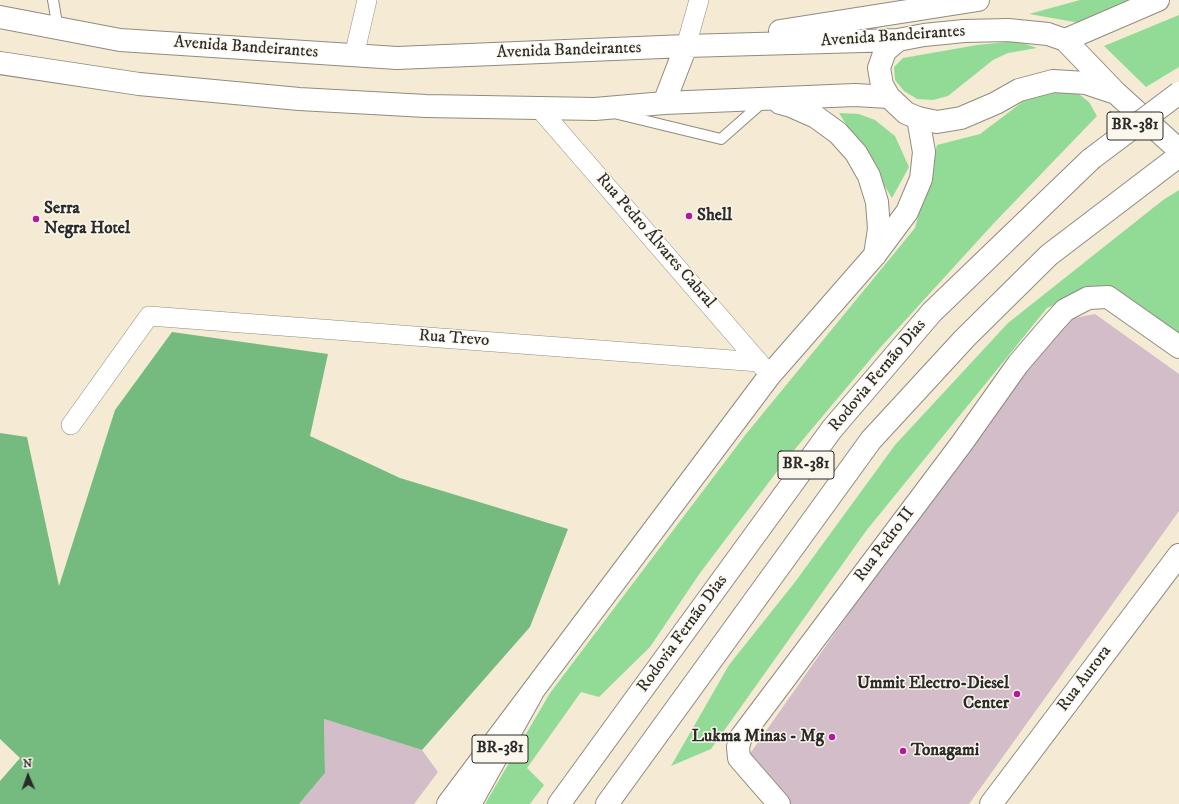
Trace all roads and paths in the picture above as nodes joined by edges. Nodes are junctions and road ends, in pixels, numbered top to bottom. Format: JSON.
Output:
{"nodes":[{"id":1,"x":53,"y":0,"type":"edge"},
{"id":2,"x":367,"y":0,"type":"edge"},
{"id":3,"x":699,"y":0,"type":"edge"},
{"id":4,"x":1158,"y":0,"type":"edge"},
{"id":5,"x":971,"y":1,"type":"edge"},
{"id":6,"x":0,"y":17,"type":"edge"},
{"id":7,"x":58,"y":29,"type":"junction"},
{"id":8,"x":898,"y":40,"type":"junction"},
{"id":9,"x":1065,"y":40,"type":"junction"},
{"id":10,"x":686,"y":46,"type":"junction"},
{"id":11,"x":354,"y":56,"type":"junction"},
{"id":12,"x":0,"y":64,"type":"edge"},
{"id":13,"x":1116,"y":93,"type":"junction"},
{"id":14,"x":1179,"y":93,"type":"edge"},
{"id":15,"x":889,"y":97,"type":"junction"},
{"id":16,"x":765,"y":100,"type":"junction"},
{"id":17,"x":664,"y":103,"type":"junction"},
{"id":18,"x":539,"y":108,"type":"junction"},
{"id":19,"x":594,"y":109,"type":"junction"},
{"id":20,"x":918,"y":118,"type":"junction"},
{"id":21,"x":1179,"y":150,"type":"edge"},
{"id":22,"x":1179,"y":156,"type":"edge"},
{"id":23,"x":875,"y":256,"type":"junction"},
{"id":24,"x":1179,"y":347,"type":"edge"},
{"id":25,"x":765,"y":368,"type":"junction"},
{"id":26,"x":71,"y":425,"type":"dead end"},
{"id":27,"x":1179,"y":554,"type":"edge"},
{"id":28,"x":531,"y":695,"type":"junction"},
{"id":29,"x":448,"y":804,"type":"edge"},
{"id":30,"x":470,"y":804,"type":"edge"},
{"id":31,"x":559,"y":804,"type":"edge"},
{"id":32,"x":607,"y":804,"type":"edge"},
{"id":33,"x":779,"y":804,"type":"edge"},
{"id":34,"x":991,"y":804,"type":"edge"}],
"edges":[{"from":1,"to":7,"type":"lane"},
{"from":2,"to":11,"type":"street"},
{"from":3,"to":10,"type":"street"},
{"from":4,"to":9,"type":"main road"},
{"from":5,"to":10,"type":"main road"},
{"from":6,"to":7,"type":"main road","name":"Avenida Bandeirantes"},
{"from":7,"to":11,"type":"main road","name":"Avenida Bandeirantes"},
{"from":8,"to":9,"type":"main road","name":"Avenida Bandeirantes"},
{"from":8,"to":10,"type":"main road","name":"Avenida Bandeirantes"},
{"from":8,"to":15,"type":"main road"},
{"from":9,"to":13,"type":"main road","name":"Avenida Bandeirantes"},
{"from":10,"to":11,"type":"main road","name":"Avenida Bandeirantes"},
{"from":10,"to":17,"type":"main road"},
{"from":12,"to":18,"type":"main road"},
{"from":13,"to":20,"type":"main road","name":"Avenida Bandeirantes"},
{"from":13,"to":21,"type":"main road","name":"Avenida Bandeirantes"},
{"from":14,"to":31,"type":"main road","name":"Rodovia Fernão Dias","number":"BR-381","bridge":true},
{"from":15,"to":16,"type":"main road"},
{"from":15,"to":20,"type":"main road","name":"Avenida Bandeirantes"},
{"from":16,"to":17,"type":"main road"},
{"from":16,"to":19,"type":"lane"},
{"from":16,"to":23,"type":"main road"},
{"from":17,"to":19,"type":"main road"},
{"from":18,"to":19,"type":"main road"},
{"from":18,"to":25,"type":"street","name":"Rua Pedro Álvares Cabral"},
{"from":20,"to":23,"type":"main road","number":"BR-381"},
{"from":22,"to":32,"type":"main road","number":"BR-381"},
{"from":23,"to":25,"type":"main road","number":"BR-381"},
{"from":24,"to":33,"type":"main road","name":"Rua Pedro II"},
{"from":25,"to":26,"type":"street","name":"Rua Trevo"},
{"from":25,"to":28,"type":"main road","number":"BR-381"},
{"from":27,"to":34,"type":"main road","name":"Rua Aurora"},
{"from":28,"to":29,"type":"main road","number":"BR-381"},
{"from":28,"to":30,"type":"main road","number":"BR-381"}]}
